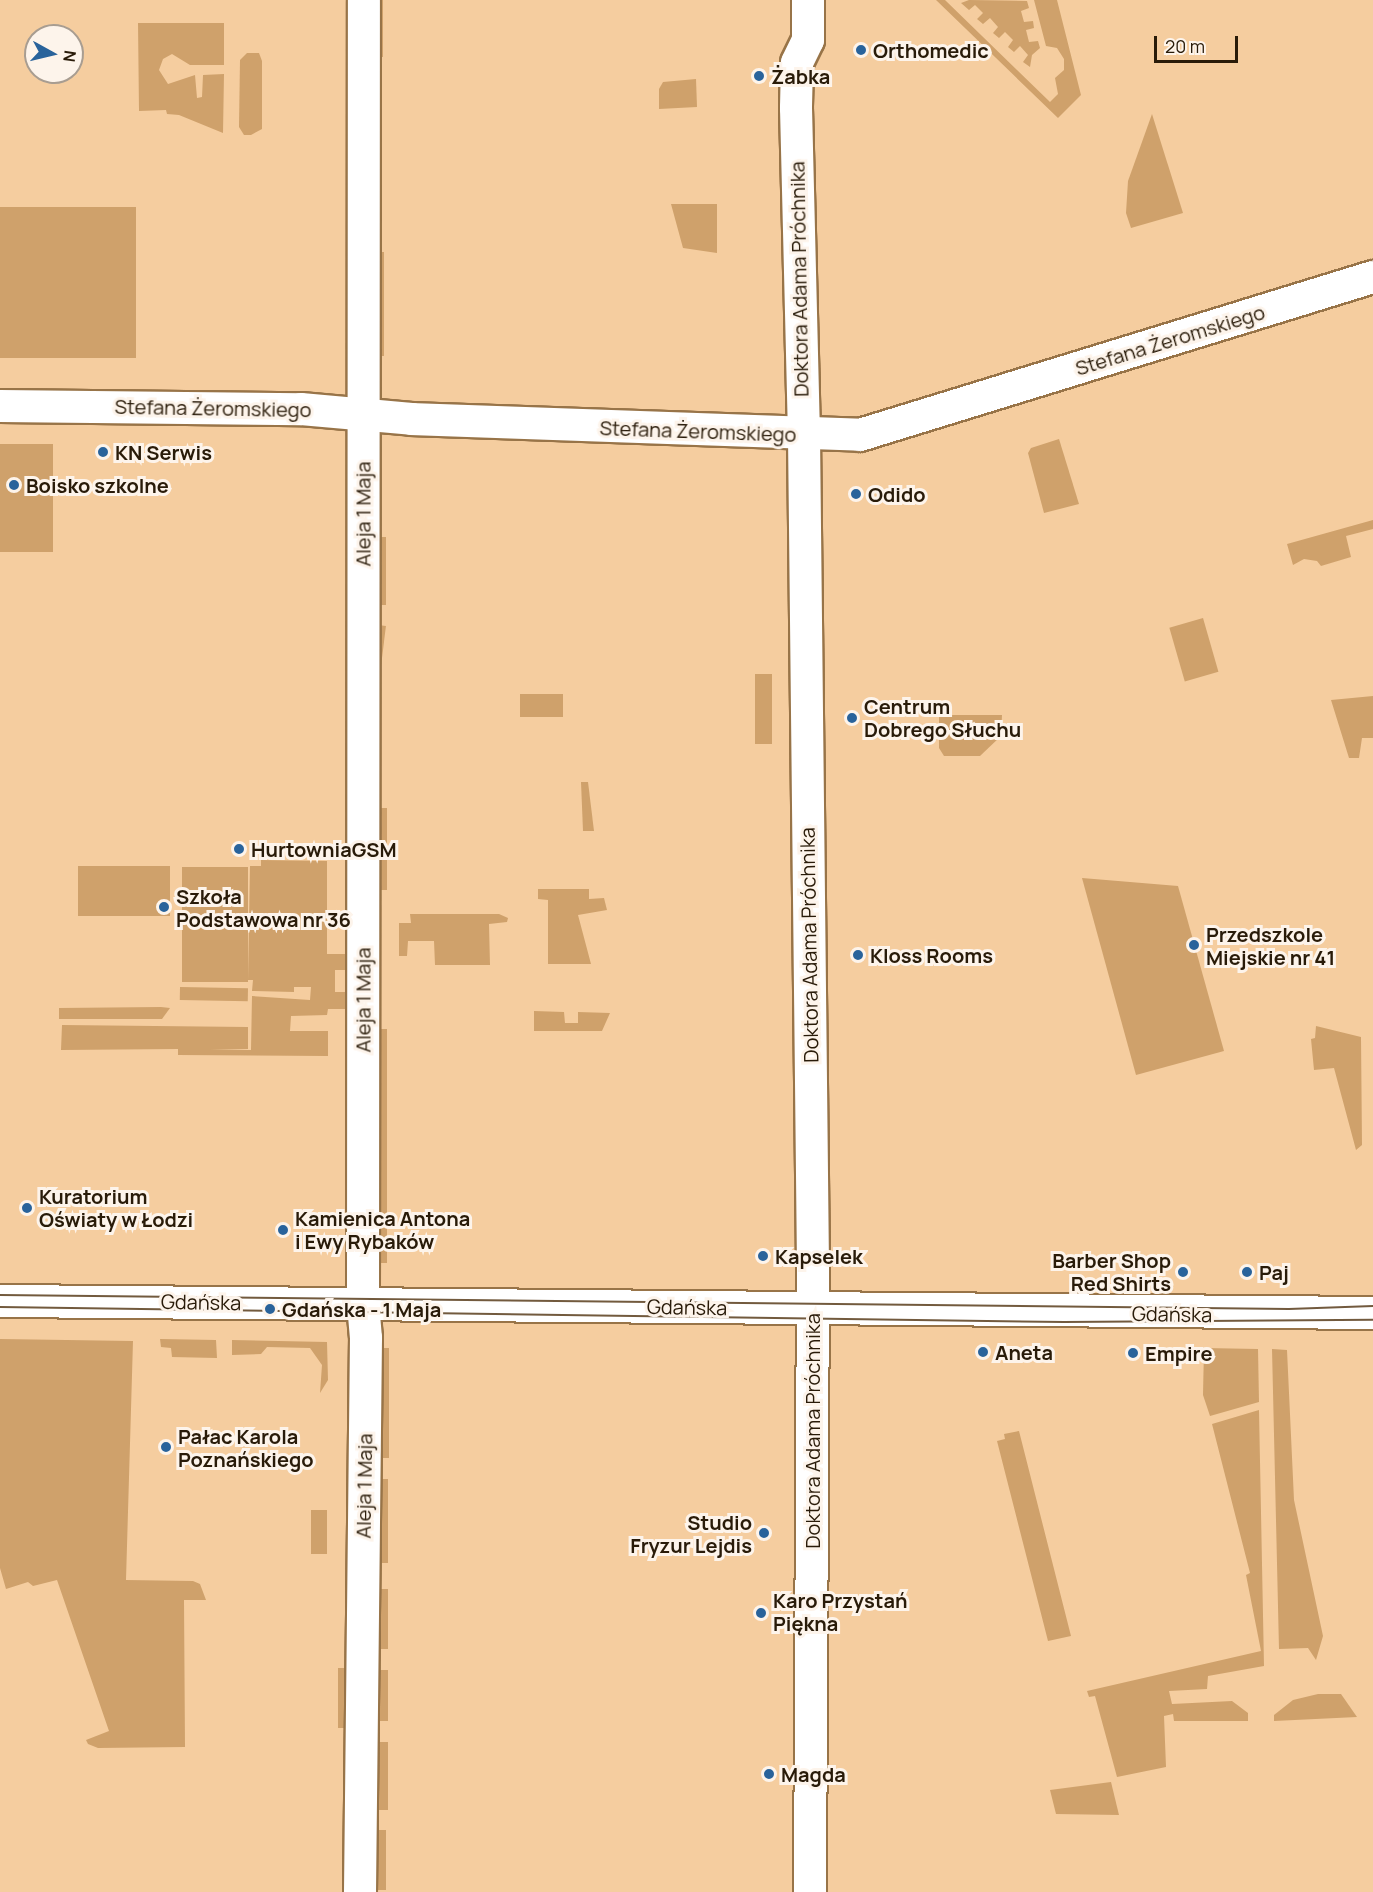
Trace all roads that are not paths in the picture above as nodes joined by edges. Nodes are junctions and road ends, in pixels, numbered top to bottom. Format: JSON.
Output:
{"nodes":[{"id":1,"x":364,"y":0,"type":"edge"},
{"id":2,"x":808,"y":0,"type":"edge"},
{"id":3,"x":1373,"y":277,"type":"edge"},
{"id":4,"x":0,"y":406,"type":"edge"},
{"id":5,"x":363,"y":414,"type":"junction"},
{"id":6,"x":804,"y":435,"type":"junction"},
{"id":7,"x":0,"y":1301,"type":"edge"},
{"id":8,"x":363,"y":1304,"type":"junction"},
{"id":9,"x":813,"y":1308,"type":"junction"},
{"id":10,"x":1373,"y":1313,"type":"edge"},
{"id":11,"x":360,"y":1892,"type":"edge"},
{"id":12,"x":810,"y":1892,"type":"edge"}],
"edges":[{"from":1,"to":5,"type":"street","name":"Aleja 1 Maja"},
{"from":2,"to":6,"type":"street","name":"Doktora Adama Próchnika"},
{"from":3,"to":6,"type":"street","name":"Stefana Żeromskiego"},
{"from":4,"to":5,"type":"street","name":"Stefana Żeromskiego"},
{"from":5,"to":6,"type":"street","name":"Stefana Żeromskiego"},
{"from":5,"to":8,"type":"street","name":"Aleja 1 Maja"},
{"from":6,"to":9,"type":"street","name":"Doktora Adama Próchnika"},
{"from":7,"to":8,"type":"street","name":"Gdańska"},
{"from":8,"to":9,"type":"street","name":"Gdańska"},
{"from":8,"to":11,"type":"street","name":"Aleja 1 Maja"},
{"from":9,"to":10,"type":"street","name":"Gdańska"},
{"from":9,"to":12,"type":"street","name":"Doktora Adama Próchnika"}]}
